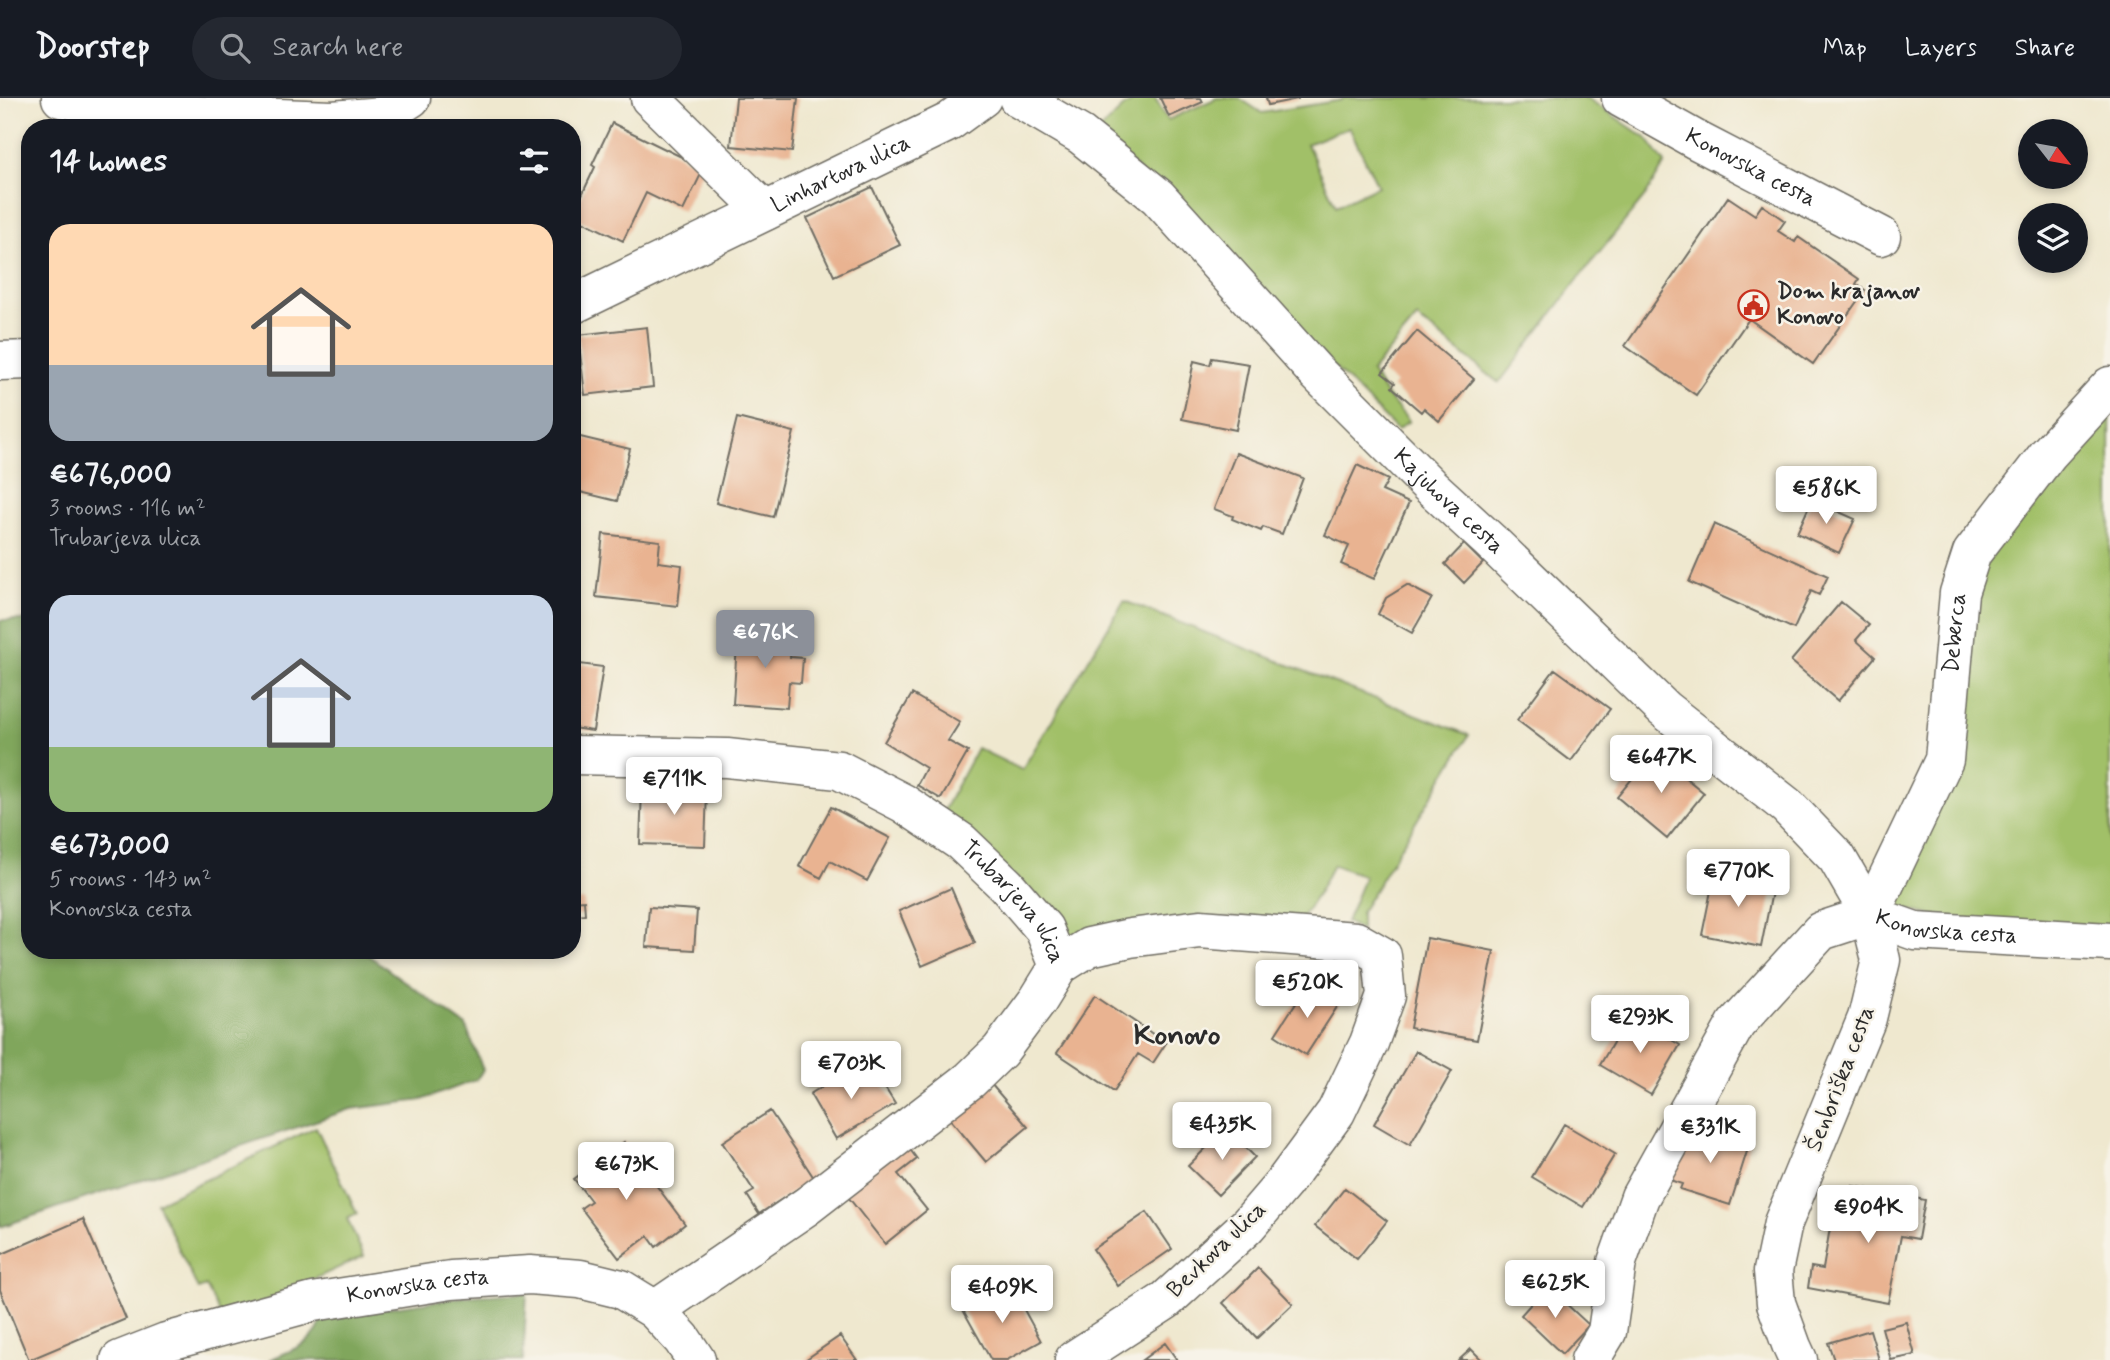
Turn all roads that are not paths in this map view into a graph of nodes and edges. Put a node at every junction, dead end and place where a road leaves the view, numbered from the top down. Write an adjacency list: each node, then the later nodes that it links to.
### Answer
1 (61, 98): 7 (street)
2 (411, 98): 8 (street)
3 (650, 98): 9 (street, Linhartova ulica)
4 (982, 98): 9 (street, Linhartova ulica)
5 (1018, 98): 16 (street, Kajuhova cesta)
6 (1621, 98): 10 (street, Konovska cesta)
7 (305, 119)
8 (345, 119)
9 (765, 211): 11 (street)
10 (1881, 236)
11 (581, 301)
12 (0, 360): 13 (street)
13 (21, 360)
14 (2110, 386): 16 (street, Deberca)
15 (581, 755): 18 (street, Trubarjeva ulica)
16 (1870, 915): 17 (street, Konovska cesta); 23 (street, Konovska cesta); 24 (street, Šenbriška cesta)
17 (2110, 942)
18 (1059, 966): 19 (street, Trubarjeva ulica); 22 (street, Bevkova ulica)
19 (655, 1310): 20 (street, Konovska cesta); 21 (street, Konovska cesta)
20 (120, 1360)
21 (696, 1360)
22 (1074, 1360)
23 (1590, 1360)
24 (1798, 1360)

